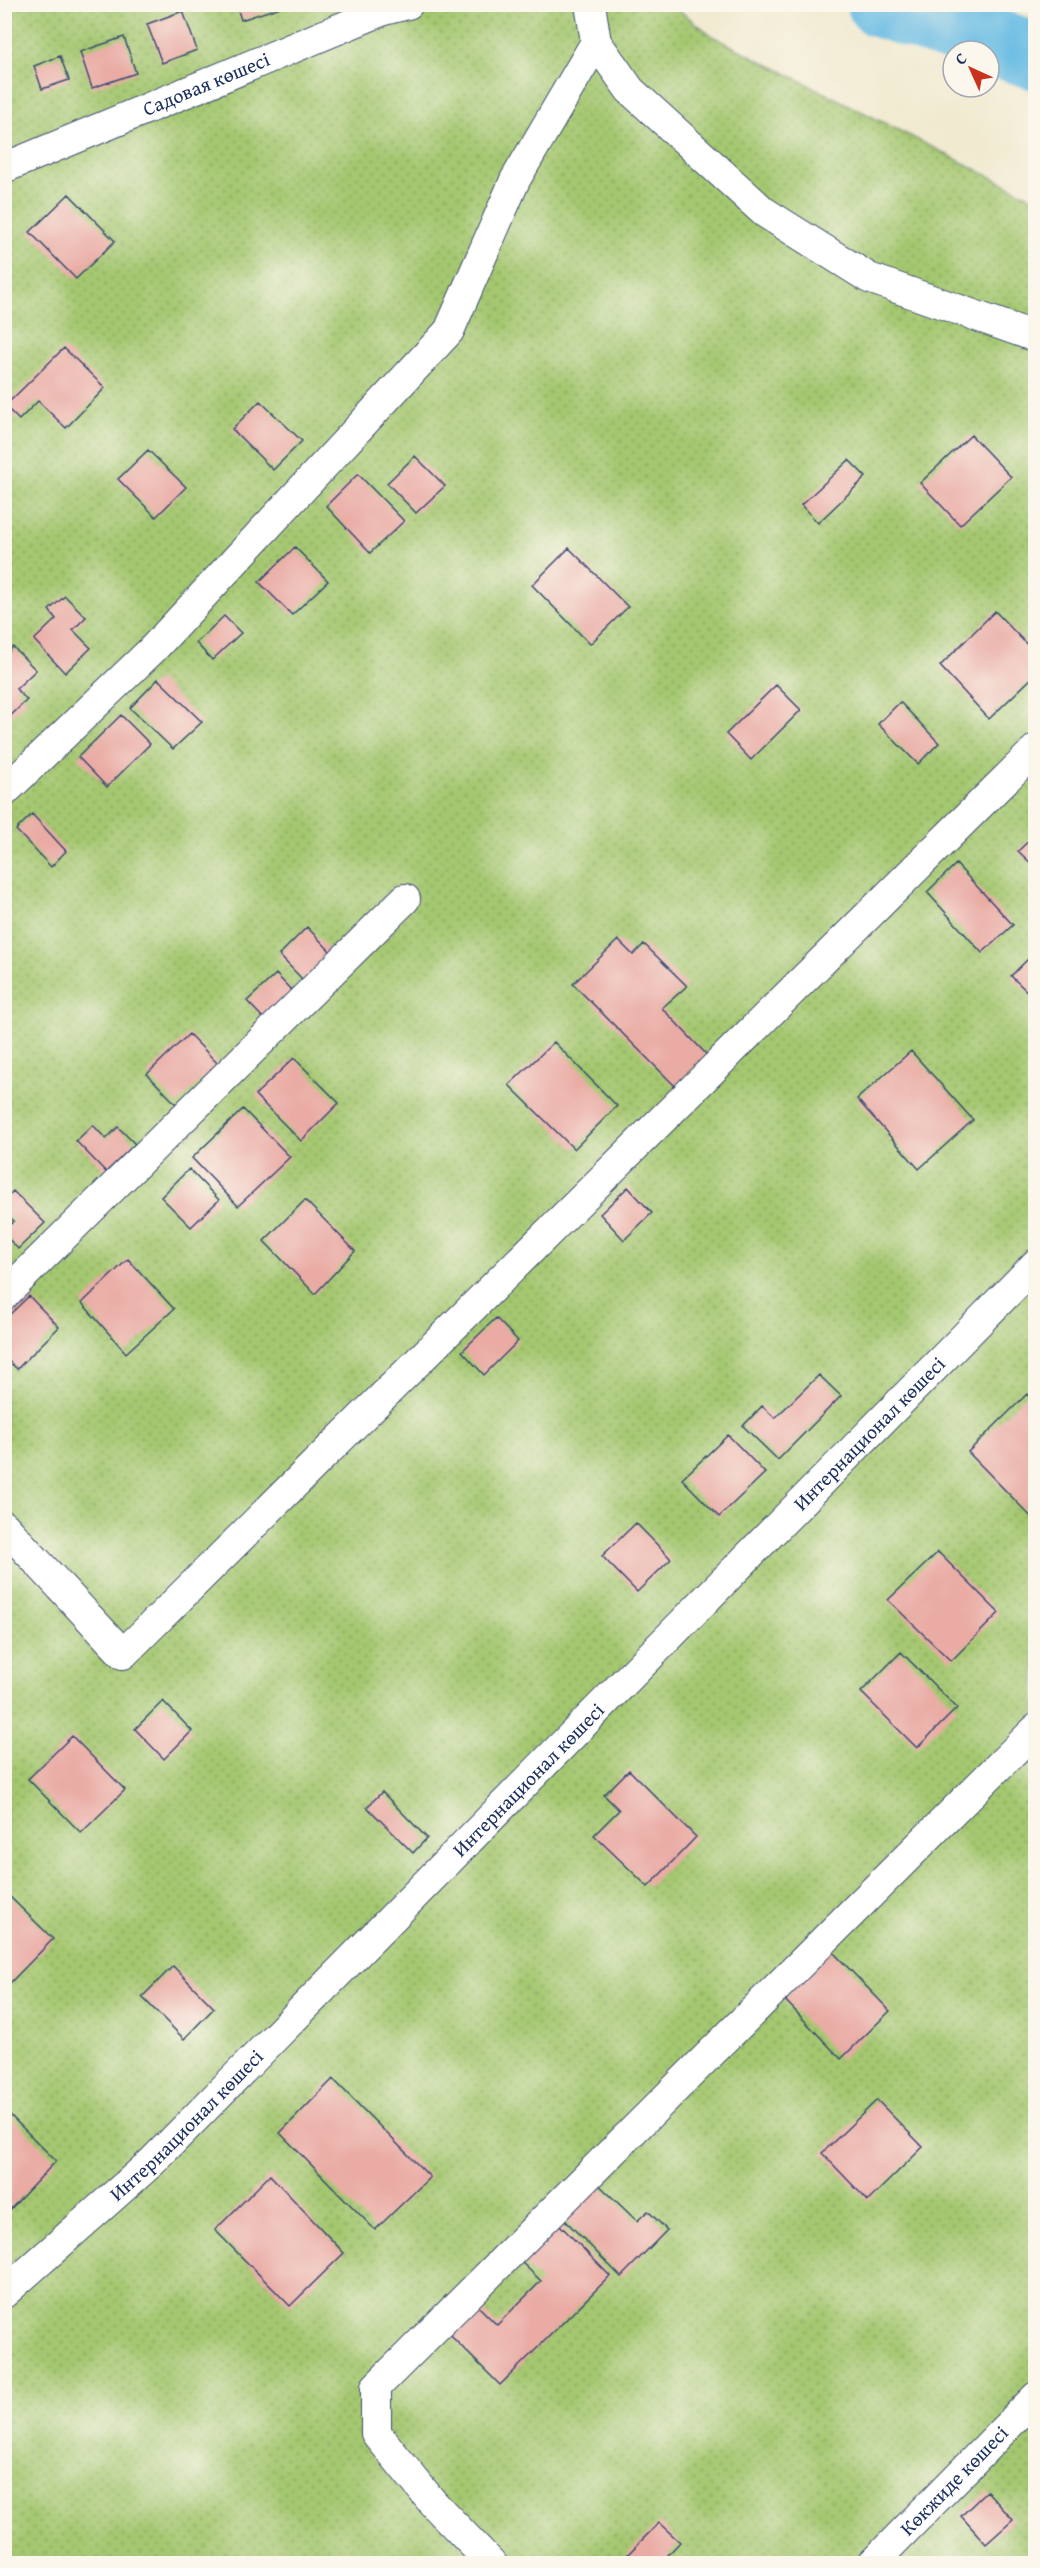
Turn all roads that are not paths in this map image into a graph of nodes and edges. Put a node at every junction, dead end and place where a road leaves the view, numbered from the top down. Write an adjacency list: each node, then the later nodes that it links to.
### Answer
1 (408, 4): 4 (street, Садовая көшесі)
2 (590, 4): 3 (street)
3 (596, 42): 5 (street); 7 (street)
4 (4, 168)
5 (1035, 337)
6 (1035, 748): 11 (street)
7 (4, 792)
8 (405, 899): 10 (street)
9 (1035, 1264): 13 (street, Интернационал көшесі)
10 (4, 1295)
11 (4, 1526)
12 (1035, 1729): 15 (street)
13 (8, 2290)
14 (1035, 2397): 16 (street, Көкжиде көшесі)
15 (492, 2564)
16 (872, 2564)

